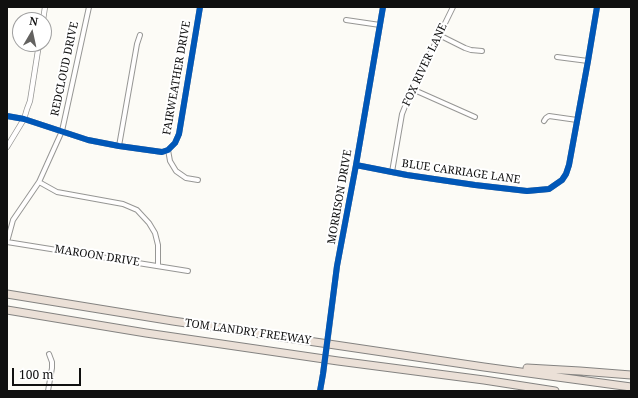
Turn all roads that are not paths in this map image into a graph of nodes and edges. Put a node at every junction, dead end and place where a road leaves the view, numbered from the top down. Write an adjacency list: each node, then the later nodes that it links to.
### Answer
1 (89, 7): 20 (street, REDCLOUD DRIVE)
2 (200, 7): 23 (street, FAIRWEATHER DRIVE)
3 (384, 7): 7 (street, MORRISON DRIVE)
4 (453, 7): 8 (street, FOX RIVER LANE)
5 (597, 7): 13 (street)
6 (346, 20): 7 (street)
7 (380, 25): 24 (street, MORRISON DRIVE)
8 (438, 35): 10 (street); 14 (street, FOX RIVER LANE)
9 (140, 36): 21 (street)
10 (482, 51)
11 (38, 52): 17 (street)
12 (557, 57): 13 (street)
13 (588, 61): 18 (street)
14 (412, 89): 16 (street); 25 (street, FOX RIVER LANE)
15 (7, 116): 17 (street)
16 (475, 118)
17 (24, 119): 20 (street); 22 (street)
18 (577, 120): 19 (street); 25 (street, BLUE CARRIAGE LANE)
19 (544, 121)
20 (62, 131): 21 (street); 27 (street, REDCLOUD DRIVE)
21 (119, 146): 23 (street)
22 (7, 147)
23 (168, 150): 26 (street)
24 (356, 165): 25 (street, BLUE CARRIAGE LANE); 39 (street, MORRISON DRIVE, bridge)
25 (392, 172)
26 (198, 180)
27 (39, 182): 28 (street, REDCLOUD DRIVE); 29 (street)
28 (7, 242): 29 (street, MAROON DRIVE)
29 (158, 266): 30 (street, MAROON DRIVE)
30 (188, 270)
31 (7, 294): 34 (highway, TOM LANDRY FREEWAY)
32 (7, 310): 36 (highway, TOM LANDRY FREEWAY)
33 (49, 354): 38 (street)
34 (484, 366): 35 (highway); 37 (highway, TOM LANDRY FREEWAY)
35 (631, 375)
36 (484, 380): 40 (highway); 41 (highway, TOM LANDRY FREEWAY)
37 (631, 387)
38 (48, 391)
39 (320, 391)
40 (524, 391)
41 (554, 391)

